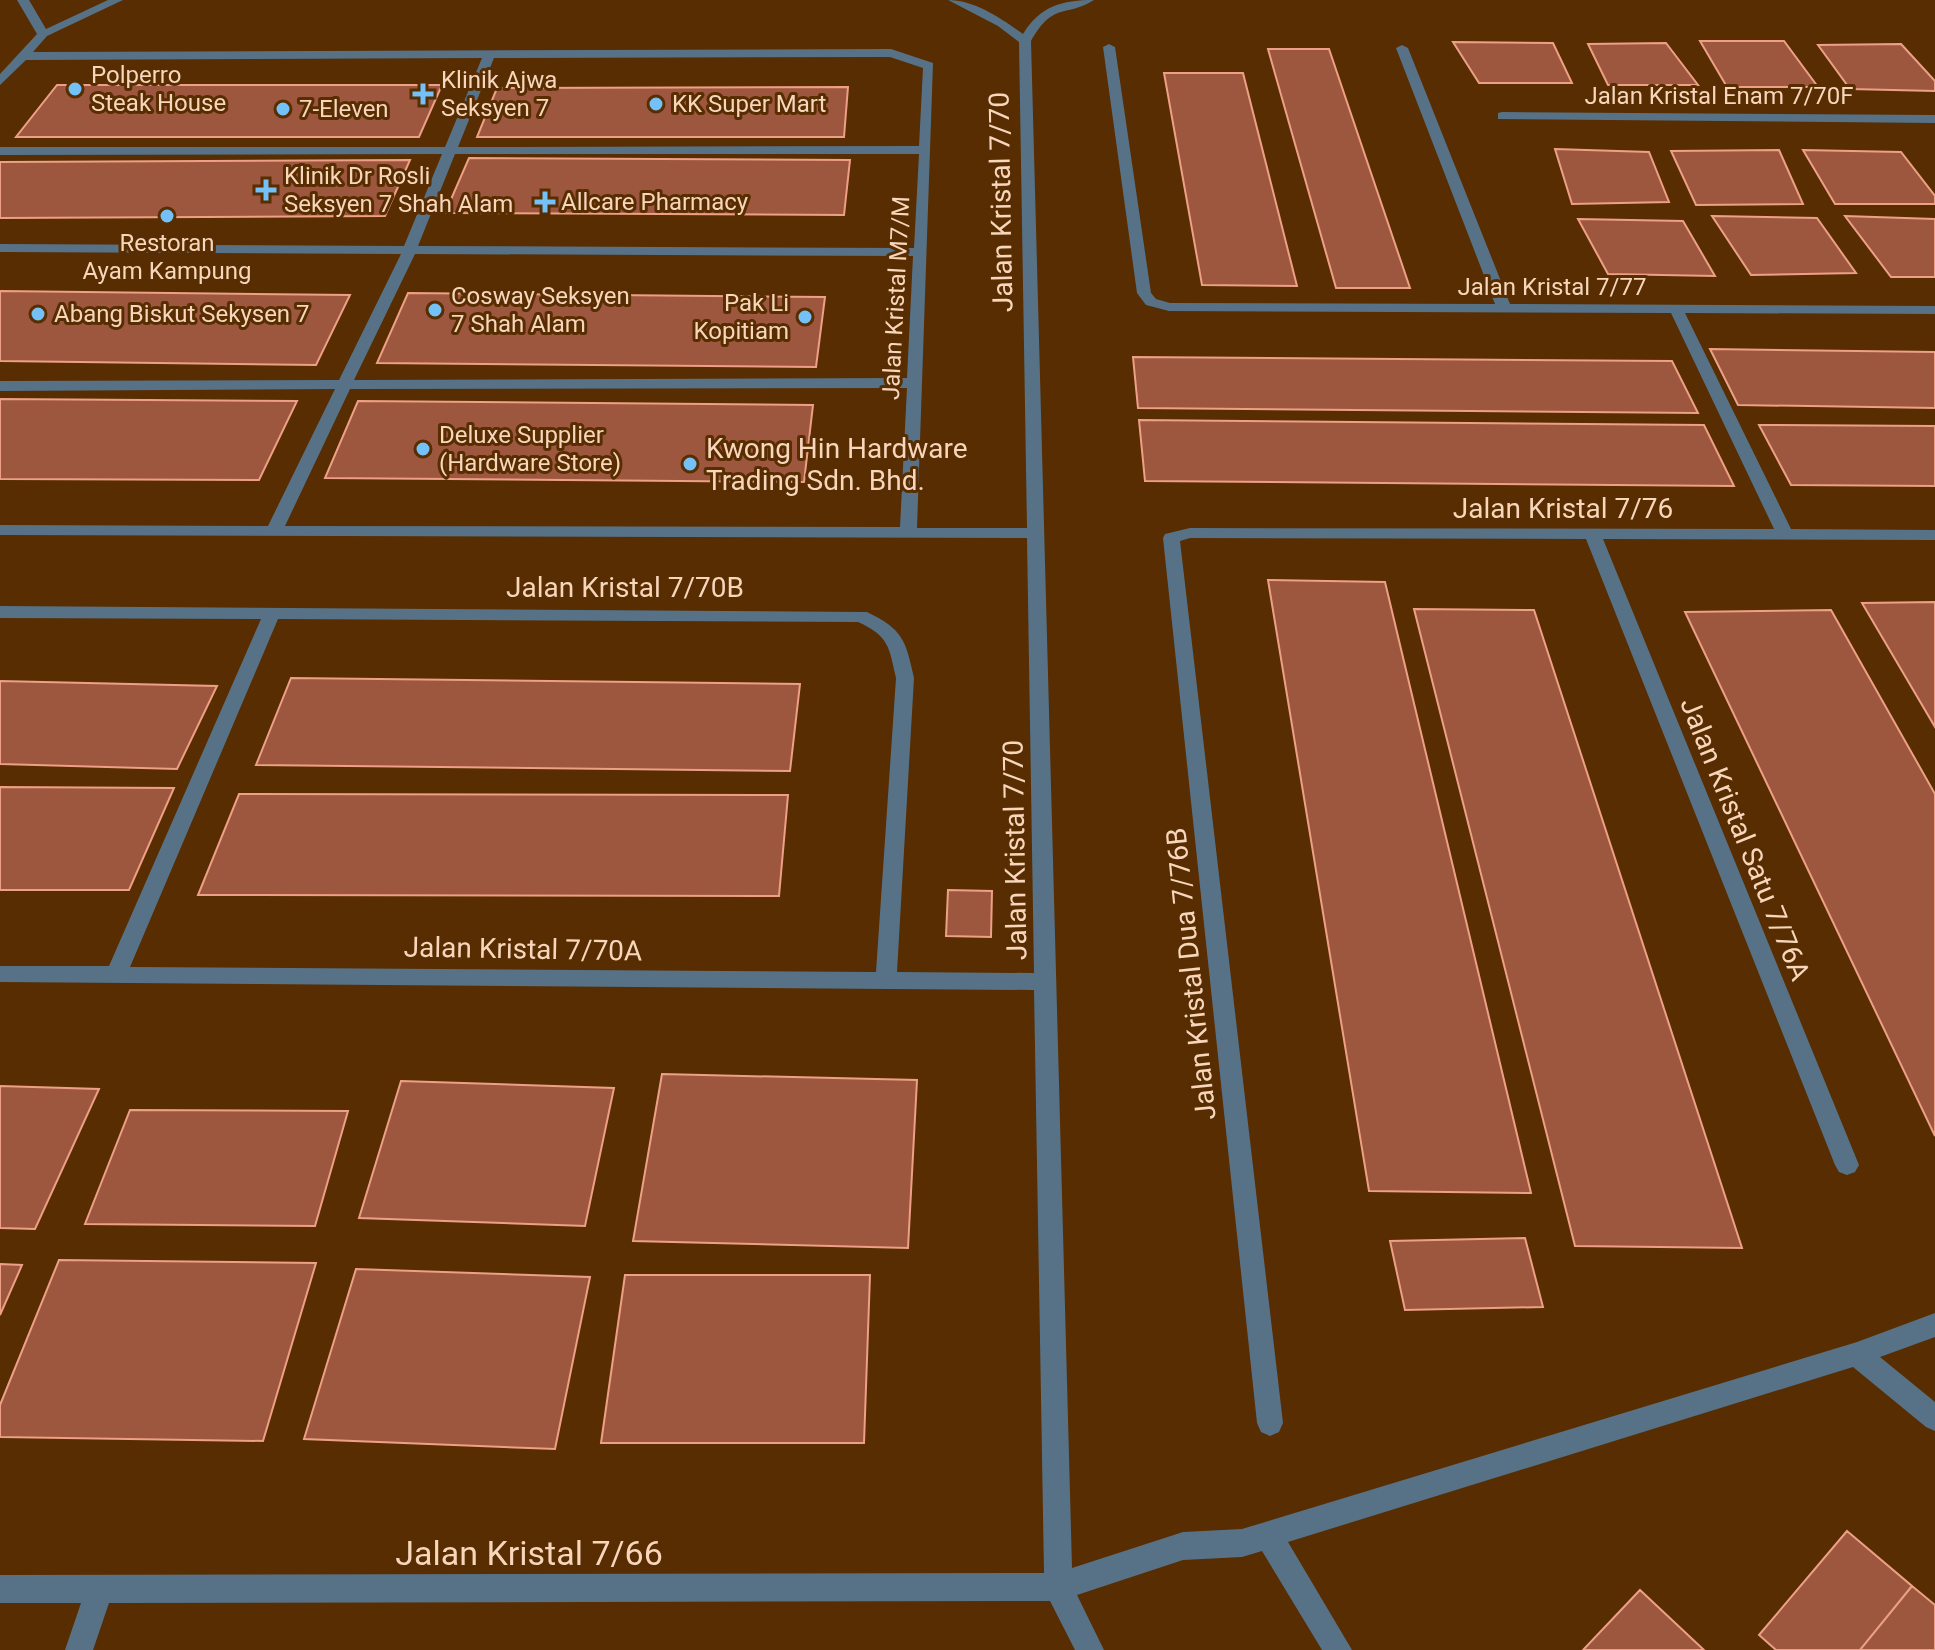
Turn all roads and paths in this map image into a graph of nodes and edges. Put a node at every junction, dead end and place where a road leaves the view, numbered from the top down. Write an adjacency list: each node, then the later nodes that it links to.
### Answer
1 (23, 0): 5 (street)
2 (117, 0): 5 (street)
3 (954, 0): 6 (street)
4 (1088, 0): 6 (street)
5 (43, 34): 10 (street)
6 (1025, 41): 29 (street, Jalan Kristal 7/70)
7 (1109, 47): 20 (street, Jalan Kristal 7/77)
8 (1402, 48): 20 (street)
9 (490, 53): 10 (street); 14 (street); 15 (street, Jalan Kristal M7/M)
10 (22, 56): 11 (street)
11 (0, 81)
12 (1502, 116): 13 (street, Jalan Kristal Enam 7/70F)
13 (1935, 119)
14 (450, 150): 15 (street); 16 (street); 18 (street)
15 (925, 150): 19 (street, Jalan Kristal M7/M)
16 (0, 151)
17 (0, 248): 18 (street)
18 (409, 251): 19 (street); 25 (street)
19 (921, 252): 23 (street, Jalan Kristal M7/M)
20 (1504, 308): 21 (street, Jalan Kristal 7/77)
21 (1676, 309): 22 (street, Jalan Kristal 7/77); 32 (street)
22 (1935, 310)
23 (914, 383): 25 (street); 28 (street, Jalan Kristal M7/M)
24 (0, 386): 25 (street)
25 (345, 386): 27 (street)
26 (0, 530): 27 (street)
27 (274, 531): 28 (street)
28 (908, 532): 29 (street)
29 (1037, 533): 39 (street, Jalan Kristal 7/70)
30 (1190, 533): 31 (street, Jalan Kristal 7/76); 44 (street, Jalan Kristal Dua 7/76B)
31 (1592, 534): 32 (street, Jalan Kristal 7/76); 40 (street, Jalan Kristal Satu 7/76A)
32 (1785, 534): 33 (street, Jalan Kristal 7/76)
33 (1935, 535)
34 (0, 612): 35 (street, Jalan Kristal 7/70B)
35 (272, 613): 37 (street); 38 (street, Jalan Kristal 7/70B)
36 (0, 974): 37 (street, Jalan Kristal 7/70A)
37 (116, 975): 38 (street, Jalan Kristal 7/70A)
38 (886, 982): 39 (street, Jalan Kristal 7/70A)
39 (1046, 982): 46 (street, Jalan Kristal 7/70)
40 (1847, 1165)
41 (1935, 1325): 42 (street, Jalan Kristal 7/66)
42 (1857, 1354): 43 (street); 45 (street, Jalan Kristal 7/66)
43 (1935, 1418)
44 (1270, 1423)
45 (1268, 1535): 46 (street, Jalan Kristal 7/66); 51 (street)
46 (1058, 1587): 48 (street, Jalan Kristal 7/66); 50 (street, Jalan Kristal 7/70)
47 (0, 1589): 48 (street, Jalan Kristal 7/66)
48 (99, 1590): 49 (street)
49 (79, 1650)
50 (1090, 1650)
51 (1338, 1650)

